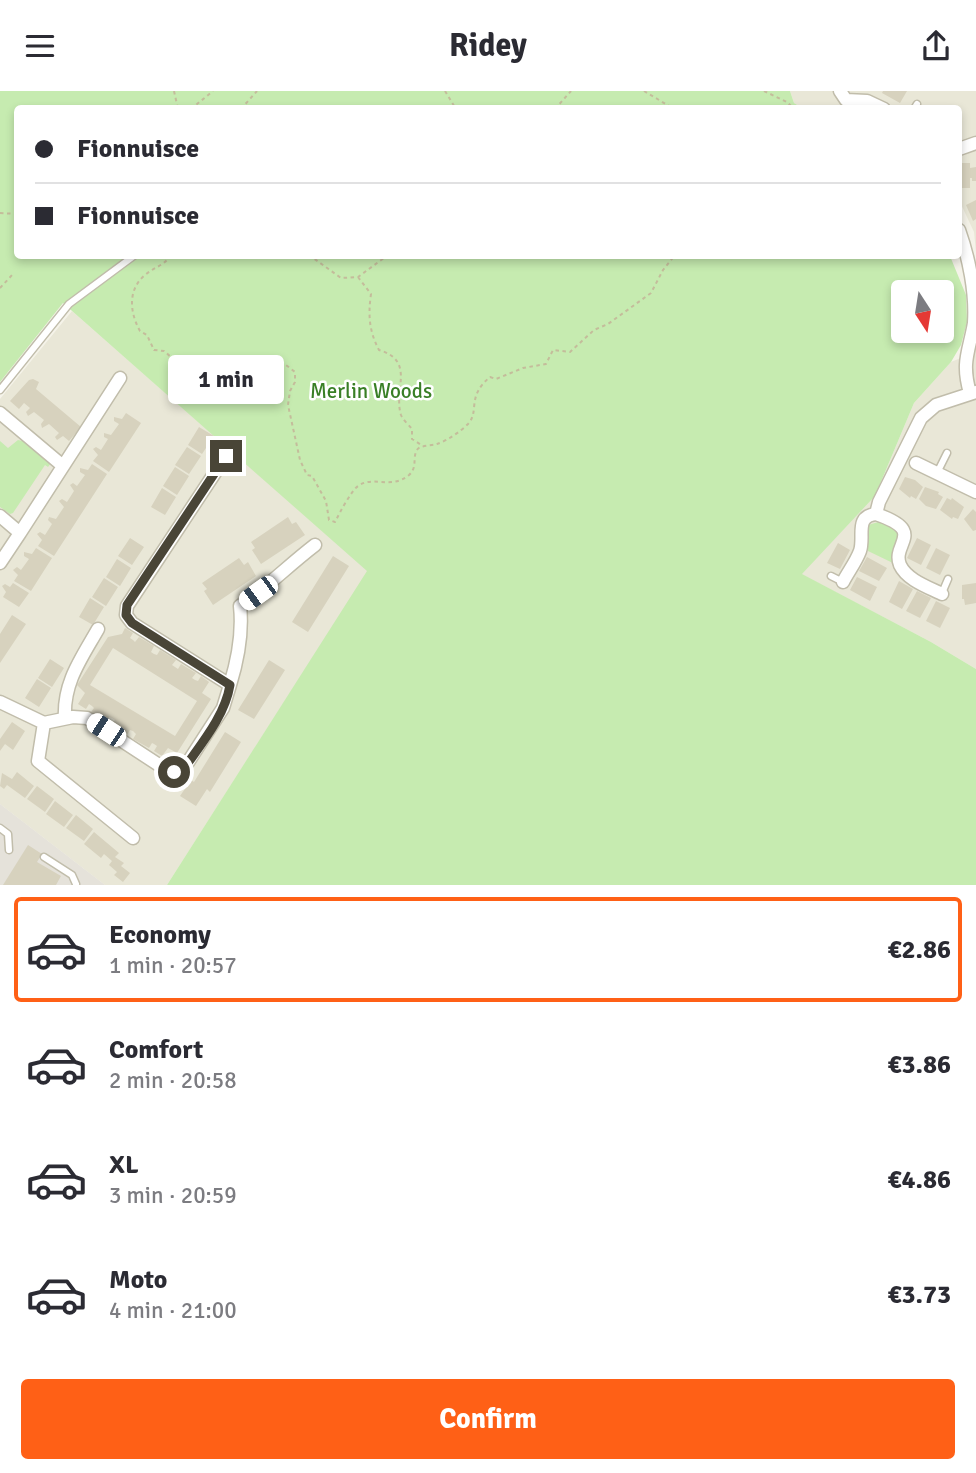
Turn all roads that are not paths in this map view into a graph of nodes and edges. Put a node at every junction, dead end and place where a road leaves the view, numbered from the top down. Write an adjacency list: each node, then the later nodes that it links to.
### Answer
1 (840, 91): 2 (street)
2 (876, 105)
3 (976, 134): 4 (lane)
4 (976, 143)
5 (962, 240): 9 (street)
6 (130, 259): 8 (lane)
7 (120, 378): 14 (street)
8 (0, 390)
9 (973, 393): 17 (street)
10 (0, 413): 14 (street)
11 (947, 453): 15 (lane)
12 (226, 456): 26 (street)
13 (916, 463): 15 (street)
14 (63, 466): 19 (street)
15 (937, 473): 16 (street)
16 (976, 492)
17 (876, 514): 22 (street); 24 (street)
18 (0, 516): 19 (street)
19 (20, 533): 21 (street)
20 (315, 545): 26 (street)
21 (0, 563)
22 (837, 579)
23 (948, 579): 24 (lane)
24 (942, 594)
25 (99, 629): 28 (street)
26 (230, 685): 28 (street)
27 (0, 702): 29 (street)
28 (65, 718): 29 (street)
29 (44, 723): 31 (street)
30 (0, 828): 32 (lane)
31 (134, 838)
32 (9, 850)
33 (44, 857): 34 (lane)
34 (76, 884)

